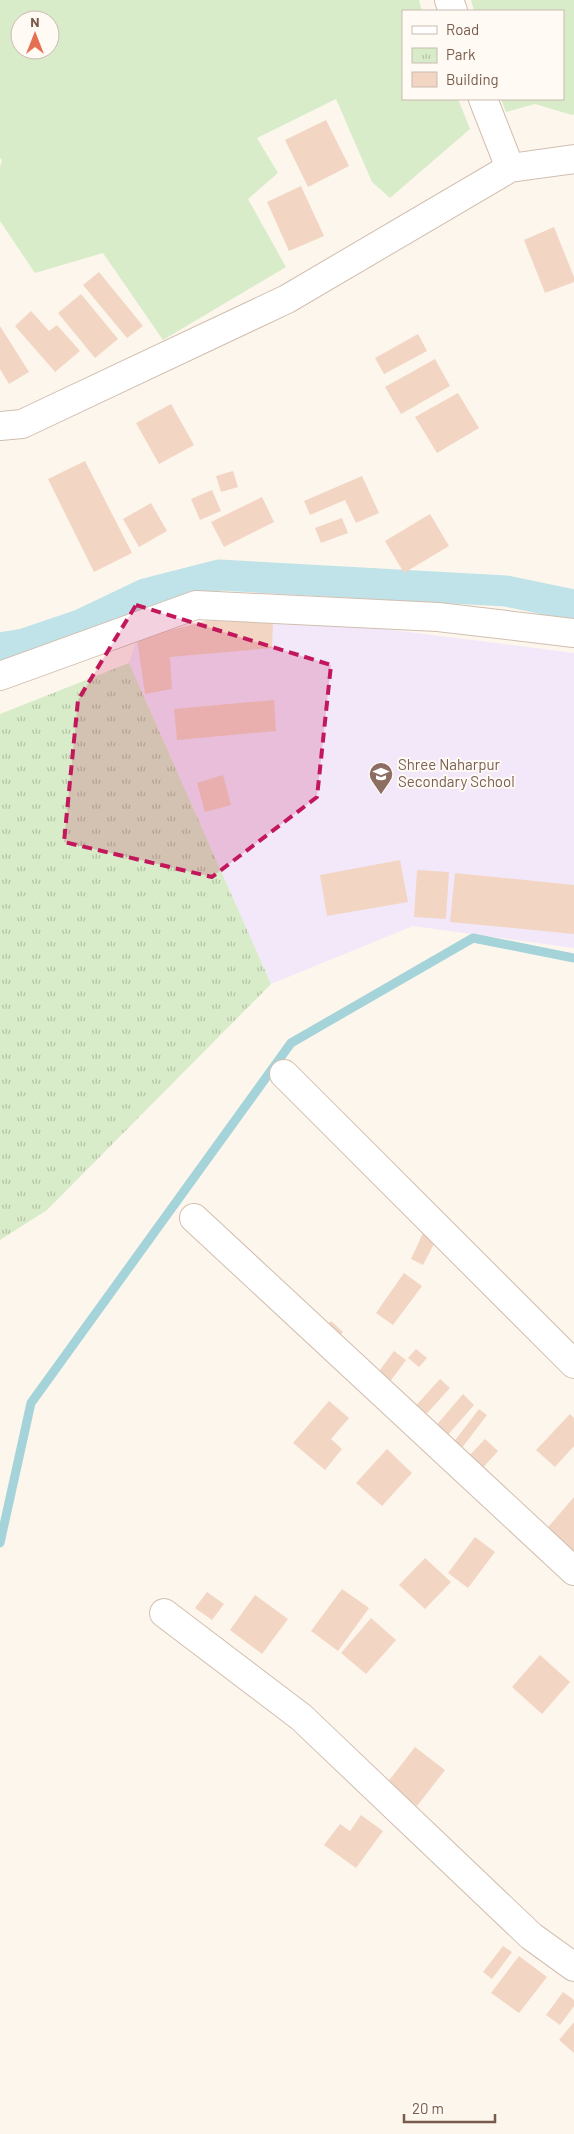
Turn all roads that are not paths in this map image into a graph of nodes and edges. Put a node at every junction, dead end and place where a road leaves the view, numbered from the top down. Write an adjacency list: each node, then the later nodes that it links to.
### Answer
1 (484, 103): 3 (street)
2 (574, 159): 3 (street)
3 (510, 168): 4 (street)
4 (0, 426)
5 (574, 633): 6 (street)
6 (0, 676)
7 (284, 1074): 9 (street)
8 (194, 1218): 10 (street)
9 (574, 1364)
10 (574, 1571)
11 (164, 1613): 12 (street)
12 (574, 1968)

